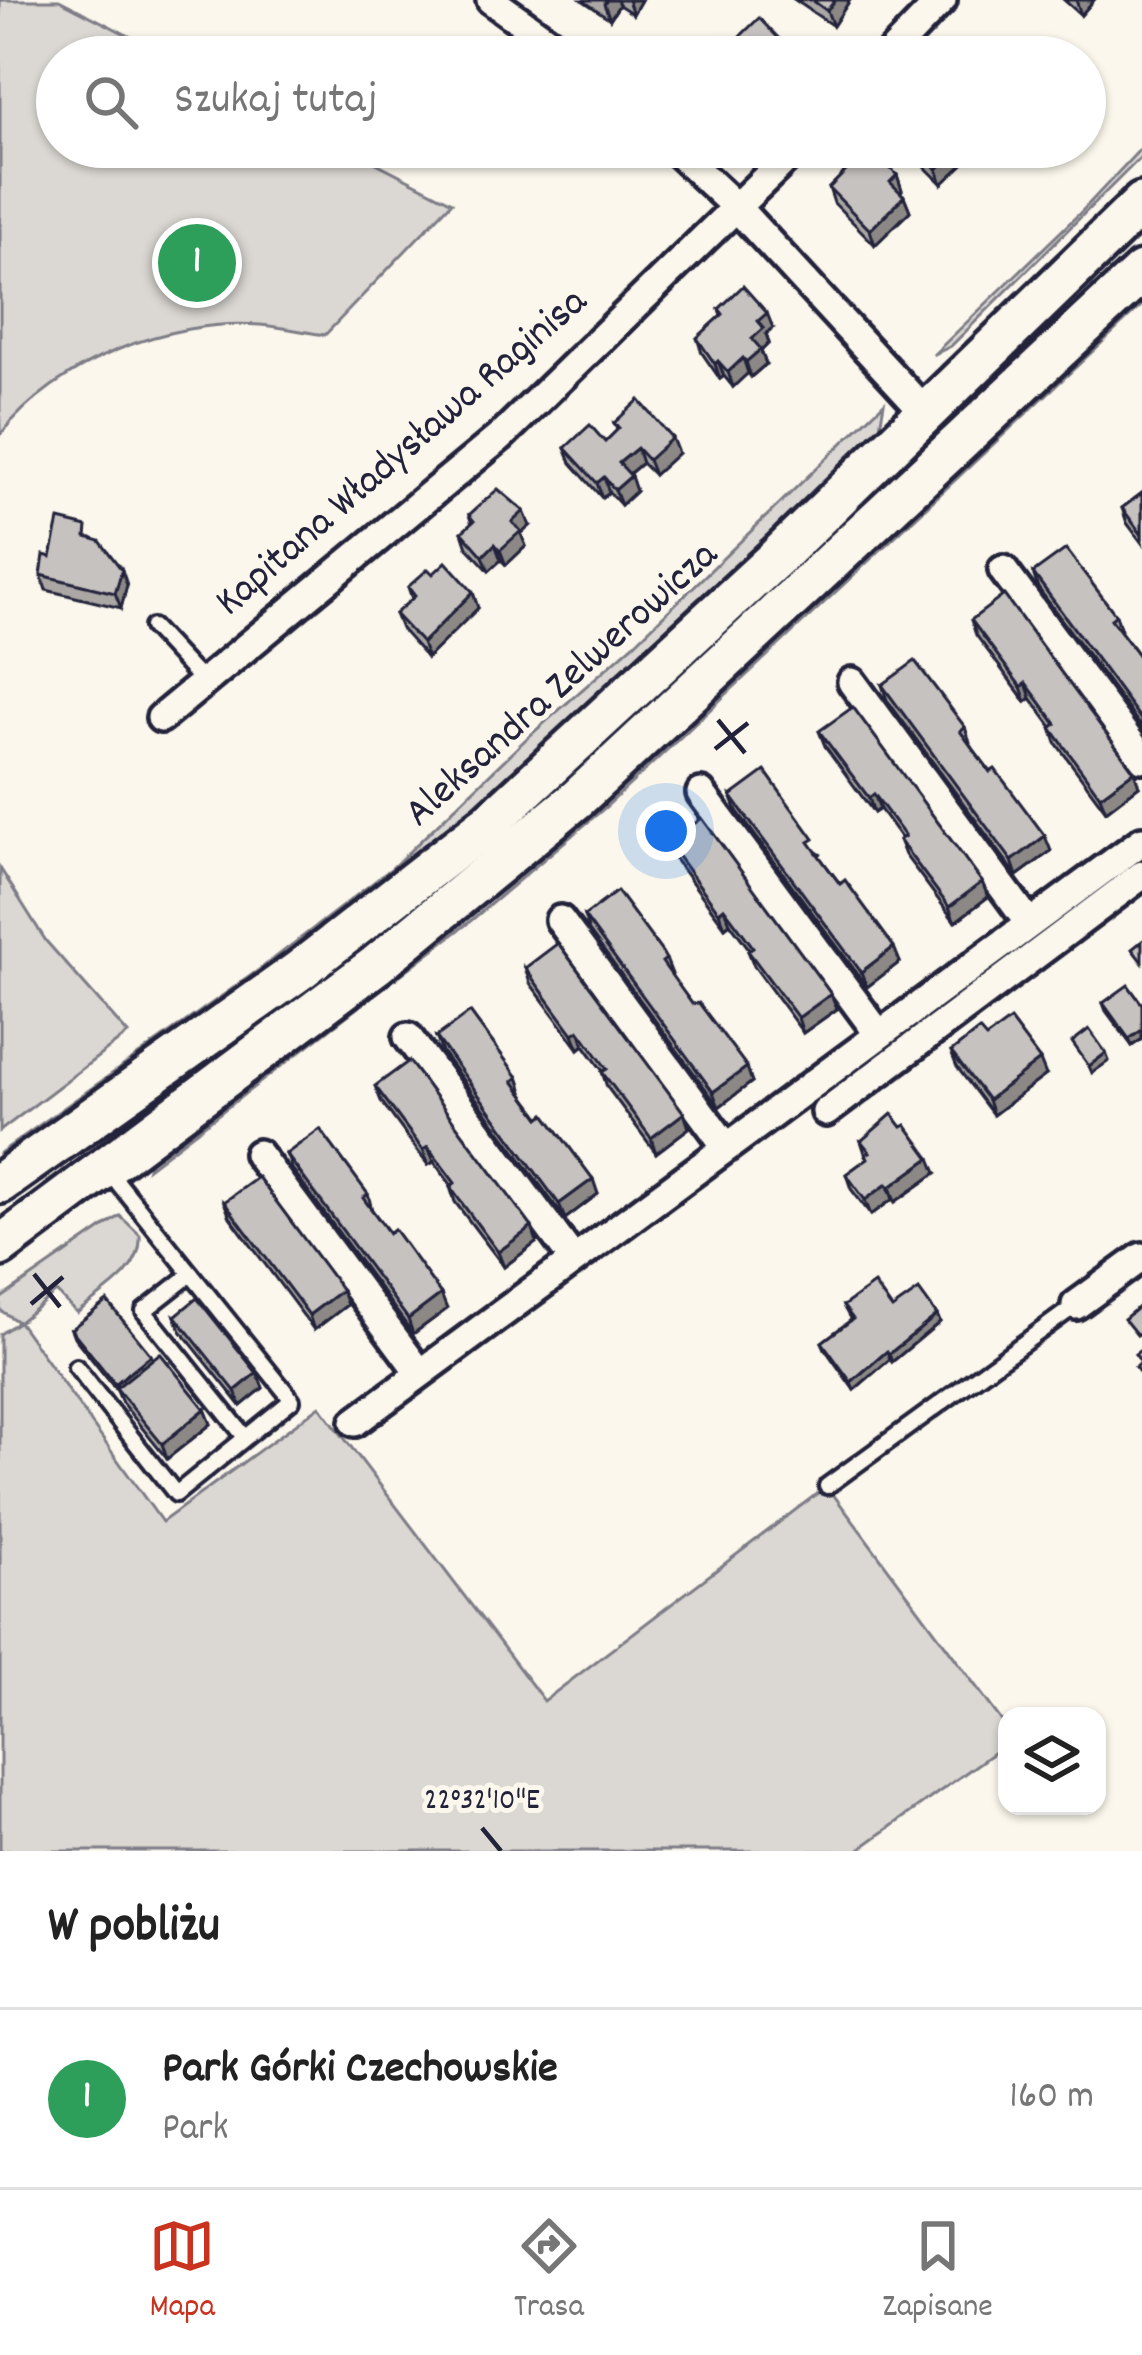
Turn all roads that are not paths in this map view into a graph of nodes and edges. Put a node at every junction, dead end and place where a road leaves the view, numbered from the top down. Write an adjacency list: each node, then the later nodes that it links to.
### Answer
1 (490, 0): 3 (street)
2 (943, 0): 4 (street)
3 (541, 36)
4 (907, 36)
5 (695, 168): 8 (street)
6 (778, 168): 8 (street, Kapitana Władysława Raginisa)
7 (1142, 203): 10 (street, Aleksandra Zelwerowicza)
8 (738, 208): 10 (street); 13 (street, Kapitana Władysława Raginisa)
9 (1142, 272): 27 (street)
10 (927, 414): 28 (street, Aleksandra Zelwerowicza)
11 (1003, 570): 16 (street)
12 (152, 627): 13 (lane)
13 (203, 682): 15 (street, Kapitana Władysława Raginisa)
14 (852, 682): 21 (street)
15 (161, 718)
16 (1142, 758)
17 (701, 794): 22 (street)
18 (1142, 841): 21 (street)
19 (1142, 875): 24 (street)
20 (560, 920): 25 (street)
21 (1029, 923): 22 (street)
22 (878, 1033): 25 (street)
23 (408, 1037): 31 (street)
24 (826, 1112)
25 (725, 1145): 31 (street)
26 (258, 1154): 35 (street)
27 (107, 1169): 29 (street); 32 (lane)
28 (0, 1183)
29 (0, 1246)
30 (1142, 1257): 33 (street)
31 (573, 1259): 35 (street)
32 (191, 1274): 37 (lane); 37 (lane)
33 (1076, 1305): 38 (lane)
34 (76, 1367): 37 (lane)
35 (420, 1373): 36 (street)
36 (356, 1422)
37 (245, 1438)
38 (827, 1486)

